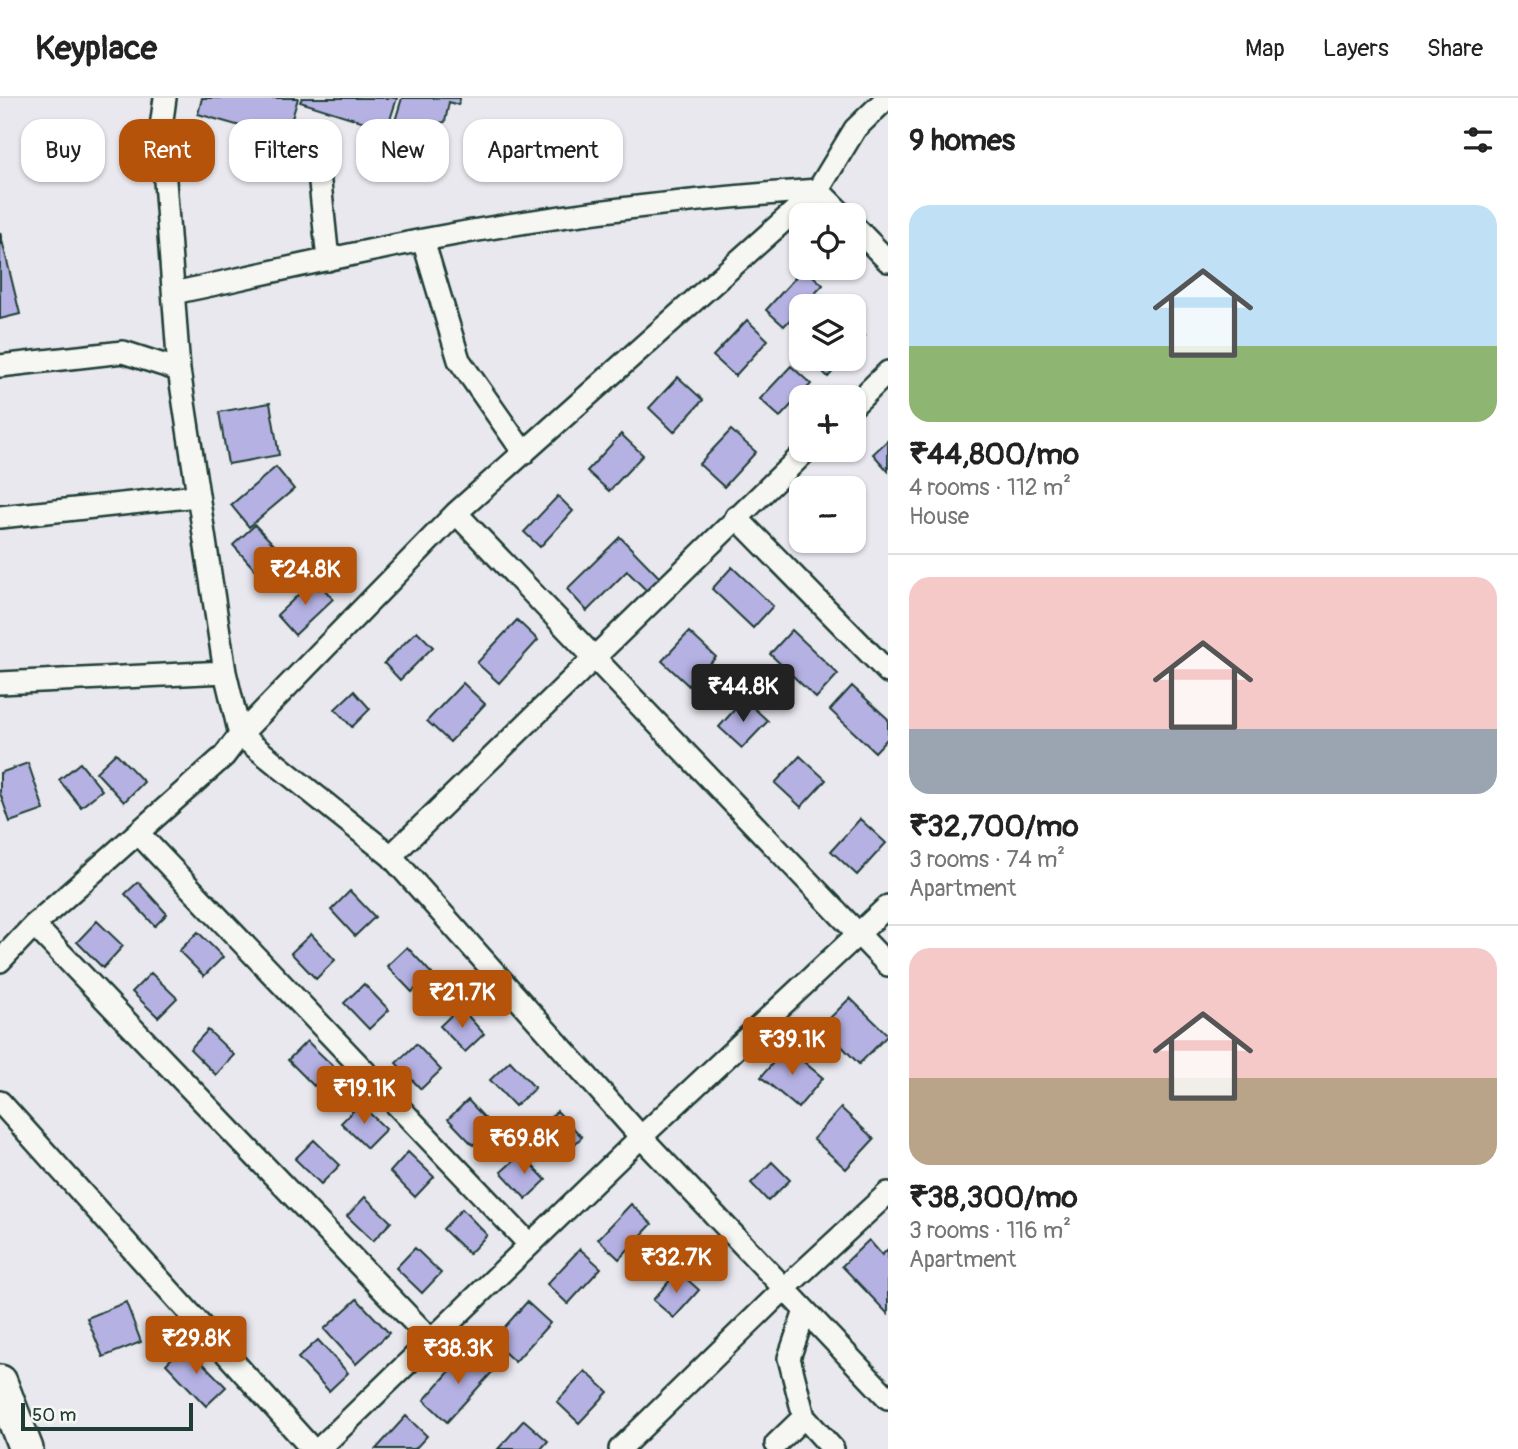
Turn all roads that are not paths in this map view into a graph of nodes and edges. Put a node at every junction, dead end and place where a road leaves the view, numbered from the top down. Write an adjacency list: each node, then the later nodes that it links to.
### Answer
1 (165, 98): 10 (street)
2 (887, 98): 4 (street)
3 (320, 182): 8 (street)
4 (818, 190): 5 (street); 7 (street); 15 (street)
5 (831, 203)
6 (866, 238): 9 (street)
7 (423, 240): 8 (street); 15 (street)
8 (328, 260): 10 (street)
9 (888, 261)
10 (174, 293): 12 (street)
11 (0, 366): 12 (street)
12 (179, 369): 17 (street)
13 (888, 372): 14 (street)
14 (866, 393)
15 (524, 453): 18 (street)
16 (794, 462): 20 (street)
17 (197, 496): 19 (street); 22 (street)
18 (456, 513): 21 (street); 25 (street)
19 (0, 517)
20 (736, 517): 21 (street); 23 (street)
21 (594, 657): 27 (street); 30 (street)
22 (225, 672): 24 (street); 25 (street)
23 (888, 672)
24 (0, 683)
25 (240, 735): 26 (street); 27 (street)
26 (138, 833): 29 (street); 36 (street)
27 (391, 856): 34 (street)
28 (888, 906): 30 (street)
29 (34, 925): 31 (street); 39 (street)
30 (858, 934): 32 (street); 34 (street)
31 (0, 961)
32 (888, 965)
33 (0, 1102): 45 (street)
34 (641, 1138): 36 (street); 37 (street)
35 (888, 1193): 37 (street)
36 (529, 1244): 39 (street)
37 (784, 1289): 38 (street); 47 (street)
38 (805, 1311): 41 (street); 42 (street)
39 (431, 1340): 46 (street)
40 (0, 1382): 44 (highway)
41 (888, 1398)
42 (804, 1417): 43 (street); 48 (street)
43 (776, 1444)
44 (26, 1449)
45 (312, 1449)
46 (319, 1449)
47 (620, 1449)
48 (833, 1449)

